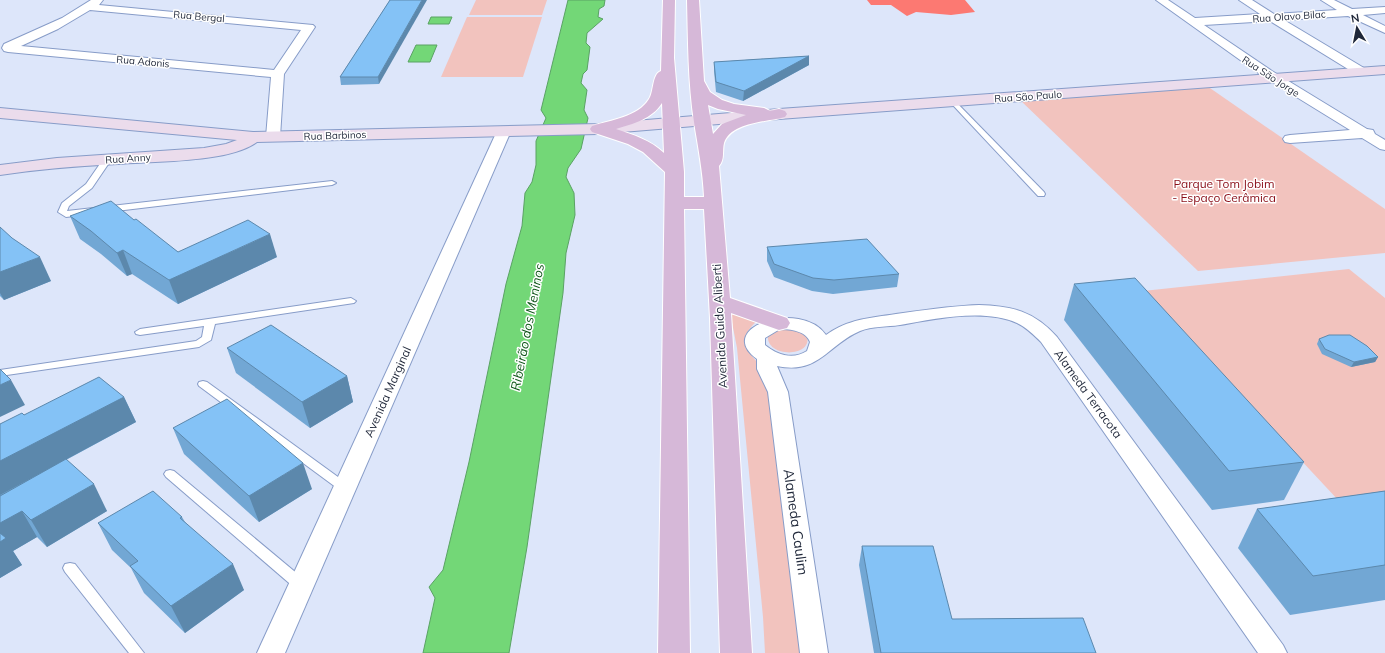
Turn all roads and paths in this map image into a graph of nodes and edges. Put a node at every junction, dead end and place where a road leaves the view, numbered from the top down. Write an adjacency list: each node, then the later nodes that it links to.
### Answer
1 (98, 0): 7 (street)
2 (669, 0): 10 (main road)
3 (693, 0): 12 (main road, Avenida Guido Aliberti)
4 (1161, 0): 13 (street, Rua São Jorge)
5 (1244, 0): 11 (street)
6 (1326, 0): 9 (street)
7 (88, 7): 15 (street); 19 (street, Rua Bergal)
8 (1385, 10): 9 (street, Rua Olavo Bilac)
9 (1350, 13): 11 (street, Rua Olavo Bilac); 14 (street)
10 (668, 16): 12 (main road); 16 (main road)
11 (1272, 18): 13 (street, Rua Olavo Bilac); 18 (street)
12 (694, 19): 21 (main road, Avenida Guido Aliberti)
13 (1193, 22): 20 (street, Rua São Jorge)
14 (1385, 30)
15 (4, 50): 19 (street, Rua Adonis)
16 (667, 58): 26 (main road); 27 (main road)
17 (1385, 70): 18 (street, Rua São Paulo)
18 (1360, 71): 20 (street, Rua São Paulo)
19 (278, 74): 32 (street)
20 (1272, 77): 22 (street, Rua São Paulo); 30 (street, Rua São Jorge)
21 (697, 81): 24 (main road); 25 (main road, Avenida Guido Aliberti)
22 (952, 101): 24 (street, Rua São Paulo); 40 (lane)
23 (0, 113): 31 (street, Rua Barbinos)
24 (779, 114): 25 (street, Rua São Paulo); 38 (main road)
25 (702, 122): 26 (street, Rua São Paulo); 38 (main road, Avenida Guido Aliberti)
26 (671, 125): 27 (street, Rua Barbinos); 37 (main road)
27 (594, 130): 28 (street, Rua Barbinos); 37 (main road)
28 (504, 131): 32 (street, Rua Barbinos); 54 (street, Avenida Marginal)
29 (1385, 132): 30 (street)
30 (1364, 133): 33 (street); 34 (street, Rua São Jorge)
31 (253, 137): 32 (street, Rua Barbinos); 35 (street, Rua Anny)
32 (273, 137)
33 (1290, 139)
34 (1385, 146)
35 (107, 160): 36 (street, Rua Anny); 39 (lane)
36 (0, 170)
37 (674, 172): 41 (main road)
38 (712, 174): 42 (main road, Avenida Guido Aliberti)
39 (332, 184)
40 (1041, 194)
41 (675, 203): 42 (main road); 59 (main road)
42 (713, 203): 44 (main road, Avenida Guido Aliberti)
43 (351, 301): 45 (lane)
44 (720, 302): 46 (main road); 60 (main road, Avenida Guido Aliberti)
45 (210, 322): 47 (lane); 50 (lane)
46 (779, 323): 48 (street); 49 (street)
47 (140, 332)
48 (768, 357): 49 (street); 52 (street, Alameda Caulim)
49 (807, 357): 52 (street); 62 (street, Alameda Terracota)
50 (0, 373)
51 (203, 384): 54 (lane)
52 (778, 392): 61 (street, Alameda Caulim)
53 (170, 474): 56 (lane)
54 (345, 488): 56 (street, Avenida Marginal)
55 (70, 568): 57 (lane)
56 (302, 585): 58 (street, Avenida Marginal)
57 (137, 653)
58 (272, 653)
59 (674, 653)
60 (736, 653)
61 (814, 653)
62 (1273, 653)

